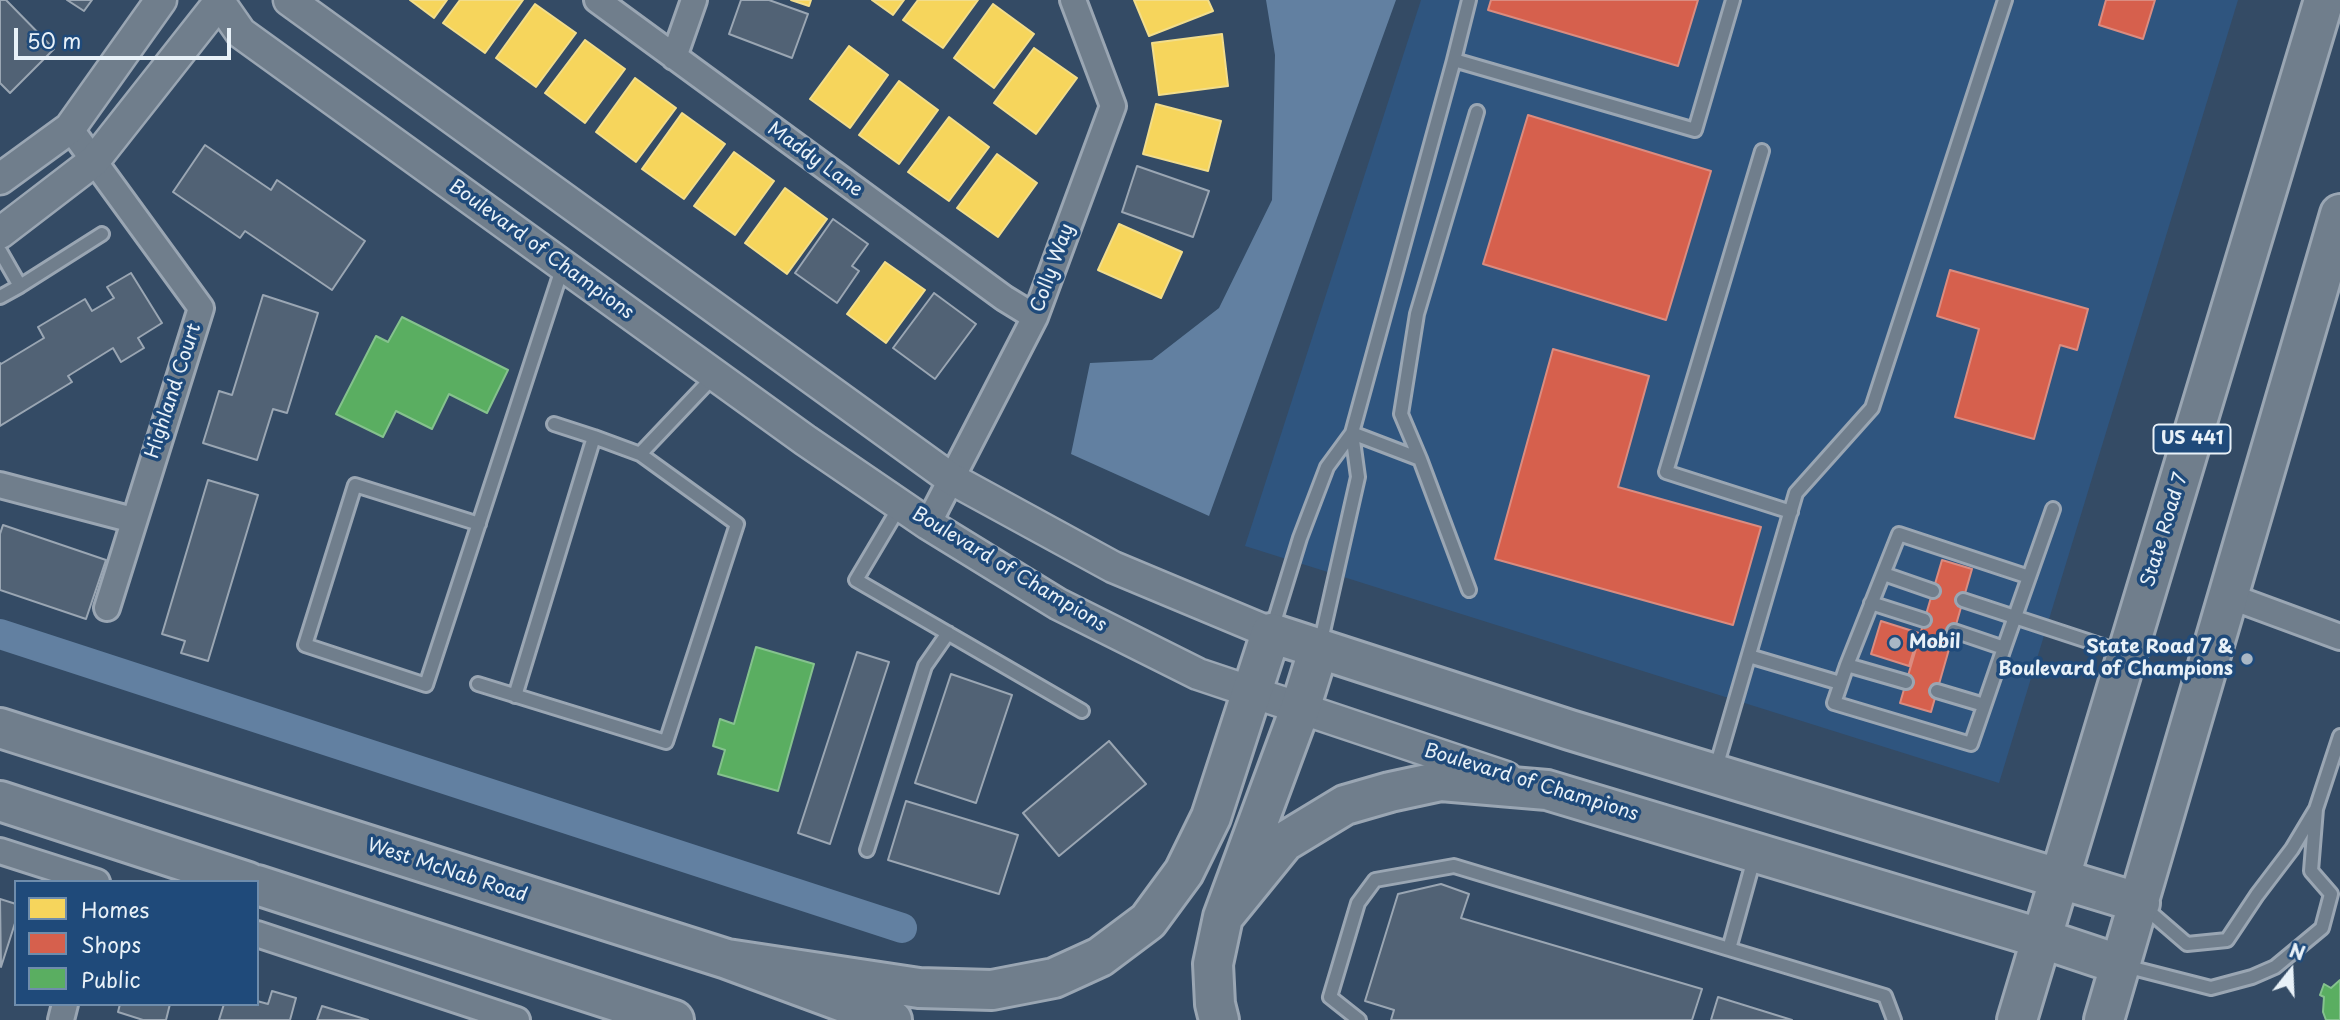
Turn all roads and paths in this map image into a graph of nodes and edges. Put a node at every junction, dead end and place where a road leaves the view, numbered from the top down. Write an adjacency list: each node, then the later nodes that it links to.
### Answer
1 (161, 0): 14 (street)
2 (289, 0): 33 (street)
3 (597, 0): 11 (street, Maddy Lane)
4 (694, 0): 11 (street)
5 (1469, 0): 12 (lane)
6 (1733, 0): 12 (lane)
7 (2005, 0): 37 (lane)
8 (2324, 0): 57 (main road, State Road 7 / US 441)
9 (219, 1): 16 (street, Boulevard of Champions); 22 (street, Boulevard of Champions)
10 (1072, 1): 26 (street, Colly Way)
11 (674, 57): 26 (street, Maddy Lane)
12 (1454, 60): 29 (lane)
13 (1477, 112): 32 (lane)
14 (70, 128): 16 (street, Highland Court); 17 (street)
15 (1762, 151): 37 (lane)
16 (94, 161): 19 (street, Boulevard of Champions); 38 (street, Highland Court)
17 (0, 179)
18 (2340, 214): 23 (main road)
19 (0, 233)
20 (102, 234): 24 (lane)
21 (0, 251): 24 (lane)
22 (563, 266): 27 (street, Boulevard of Champions); 39 (lane)
23 (2332, 269): 45 (main road)
24 (20, 286): 25 (lane)
25 (0, 297)
26 (1035, 317): 33 (street, Colly Way)
27 (715, 375): 31 (lane); 35 (street, Boulevard of Champions)
28 (554, 424): 30 (lane)
29 (1352, 433): 32 (lane); 53 (lane); 55 (lane)
30 (594, 437): 31 (lane); 65 (lane)
31 (640, 454): 65 (lane)
32 (1420, 459): 43 (lane)
33 (950, 478): 40 (street, Colly Way); 53 (street)
34 (0, 485): 38 (street)
35 (900, 505): 40 (street, Boulevard of Champions); 52 (lane)
36 (2053, 509): 42 (lane)
37 (1791, 512): 58 (lane)
38 (133, 520): 48 (street, Highland Court)
39 (479, 524): 39 (lane)
40 (928, 524): 64 (street, Boulevard of Champions)
41 (1884, 574): 42 (lane); 44 (lane); 47 (lane)
42 (2029, 577): 49 (lane)
43 (1469, 590)
44 (1933, 591)
45 (2229, 596): 54 (street); 82 (main road)
46 (1963, 600): 49 (lane)
47 (1871, 603): 50 (lane); 59 (lane)
48 (107, 608)
49 (2015, 618): 56 (lane); 57 (lane)
50 (1924, 620)
51 (1954, 631): 56 (lane)
52 (948, 633): 68 (lane); 75 (lane)
53 (1271, 633): 55 (main road); 64 (main road)
54 (2340, 637)
55 (1319, 648): 67 (main road); 71 (main road)
56 (2004, 648): 66 (lane)
57 (2128, 654): 78 (main road, State Road 7 / US 441)
58 (1749, 656): 61 (lane); 71 (lane)
59 (1847, 665): 60 (lane); 61 (lane)
60 (1906, 682)
61 (1840, 683): 66 (lane)
62 (478, 684): 65 (lane)
63 (1937, 691): 66 (lane)
64 (1251, 692): 67 (street, Boulevard of Champions); 87 (main road)
65 (515, 696)
66 (1984, 705)
67 (1300, 709): 72 (street, Boulevard of Champions); 83 (main road)
68 (1082, 711)
69 (0, 728): 87 (main road, West McNab Road)
70 (2340, 736): 74 (lane)
71 (1714, 774): 78 (main road)
72 (1547, 790): 77 (main road, Boulevard of Champions); 83 (main road)
73 (0, 801): 80 (main road)
74 (2316, 809): 82 (lane); 88 (lane)
75 (867, 850)
76 (0, 851): 79 (street)
77 (1756, 852): 85 (main road, Boulevard of Champions); 86 (lane)
78 (2060, 879): 82 (main road); 85 (main road, State Road 7 / US 441)
79 (91, 880)
80 (242, 880)
81 (259, 886): 90 (main road)
82 (2140, 903): 88 (main road)
83 (1223, 917): 92 (main road)
84 (259, 935): 89 (street)
85 (2043, 939): 88 (main road, Boulevard of Champions); 95 (main road, State Road 7 / US 441)
86 (1729, 949): 93 (lane); 94 (lane)
87 (727, 960): 91 (main road, West McNab Road)
88 (2122, 965): 96 (main road)
89 (517, 1020)
90 (674, 1020)
91 (892, 1020)
92 (1219, 1020)
93 (1359, 1020)
94 (1894, 1020)
95 (2017, 1020)
96 (2105, 1020)

